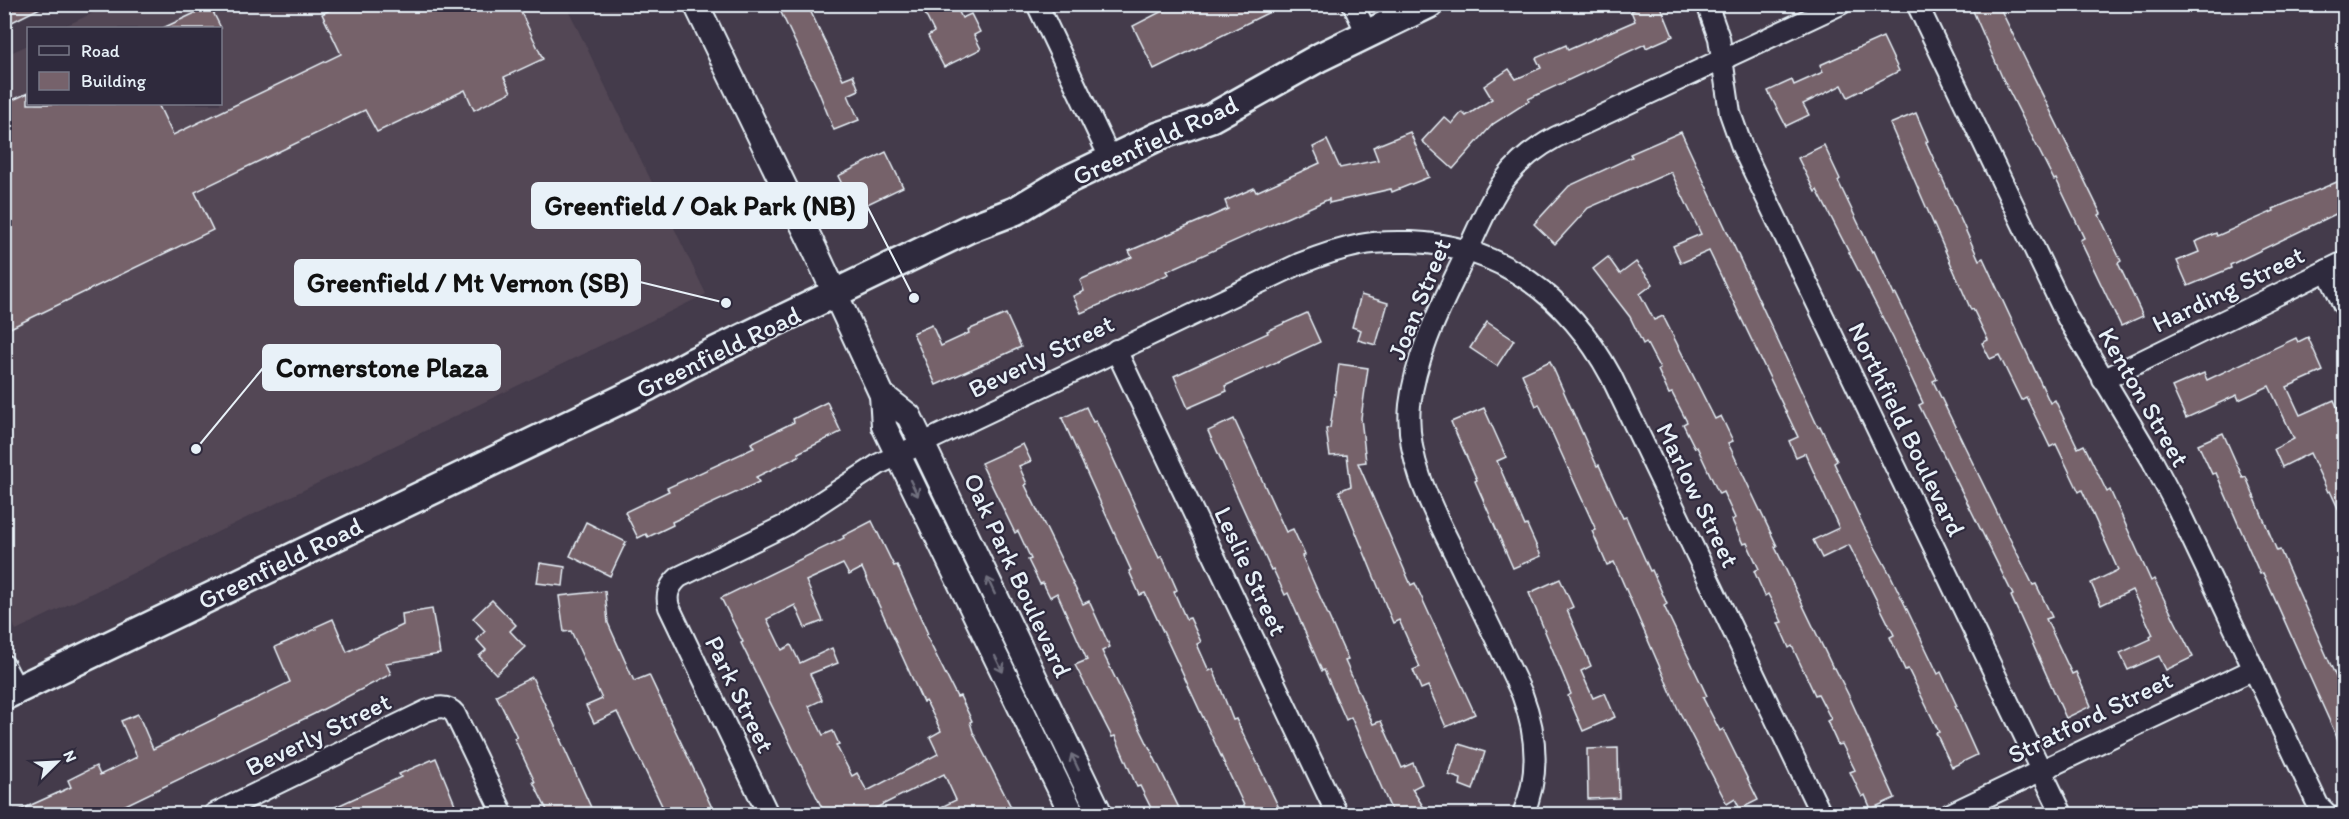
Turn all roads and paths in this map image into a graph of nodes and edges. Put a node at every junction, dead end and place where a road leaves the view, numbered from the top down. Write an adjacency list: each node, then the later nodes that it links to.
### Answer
1 (696, 4): 13 (street, Oak Park Boulevard)
2 (1036, 4): 10 (street)
3 (1353, 4): 8 (street)
4 (1429, 4): 8 (main road, Greenfield Road)
5 (1707, 4): 9 (street, Northfield Boulevard)
6 (1841, 4): 9 (street, Joan Street)
7 (1917, 4): 16 (street, Kenton Street)
8 (1367, 34): 10 (main road, Greenfield Road)
9 (1723, 60): 11 (street, Joan Street); 24 (street, Northfield Boulevard)
10 (1111, 160): 13 (main road, Greenfield Road)
11 (1467, 251): 15 (street, Beverly Street); 32 (street, Joan Street); 33 (street, Marlow Street)
12 (2336, 266): 14 (street); 16 (street, Harding Street)
13 (835, 295): 17 (street, Oak Park Boulevard); 23 (main road, Greenfield Road)
14 (2344, 306)
15 (1116, 350): 18 (street, Beverly Street); 31 (street, Leslie Street)
16 (2103, 380): 22 (street, Kenton Street)
17 (882, 395): 18 (street, Oak Park Boulevard); 19 (street, Oak Park Boulevard)
18 (923, 443): 19 (street, Beverly Street); 25 (street, Oak Park Boulevard, one-way to 18)
19 (898, 455): 20 (street, Beverly Street); 26 (street, Oak Park Boulevard, one-way to 26)
20 (667, 596): 29 (street, Park Street)
21 (4, 665): 23 (street)
22 (2254, 669): 24 (street, Stratford Street); 36 (street, Kenton Street)
23 (11, 693)
24 (2041, 771): 34 (street, Stratford Street); 35 (street, Northfield Boulevard)
25 (1088, 791): 26 (street, Oak Park Boulevard); 30 (street, Oak Park Boulevard)
26 (1069, 808)
27 (218, 814): 28 (street, Beverly Street)
28 (503, 814)
29 (768, 814)
30 (1100, 814)
31 (1337, 814)
32 (1523, 814)
33 (1821, 814)
34 (1950, 814)
35 (2062, 814)
36 (2327, 814)

